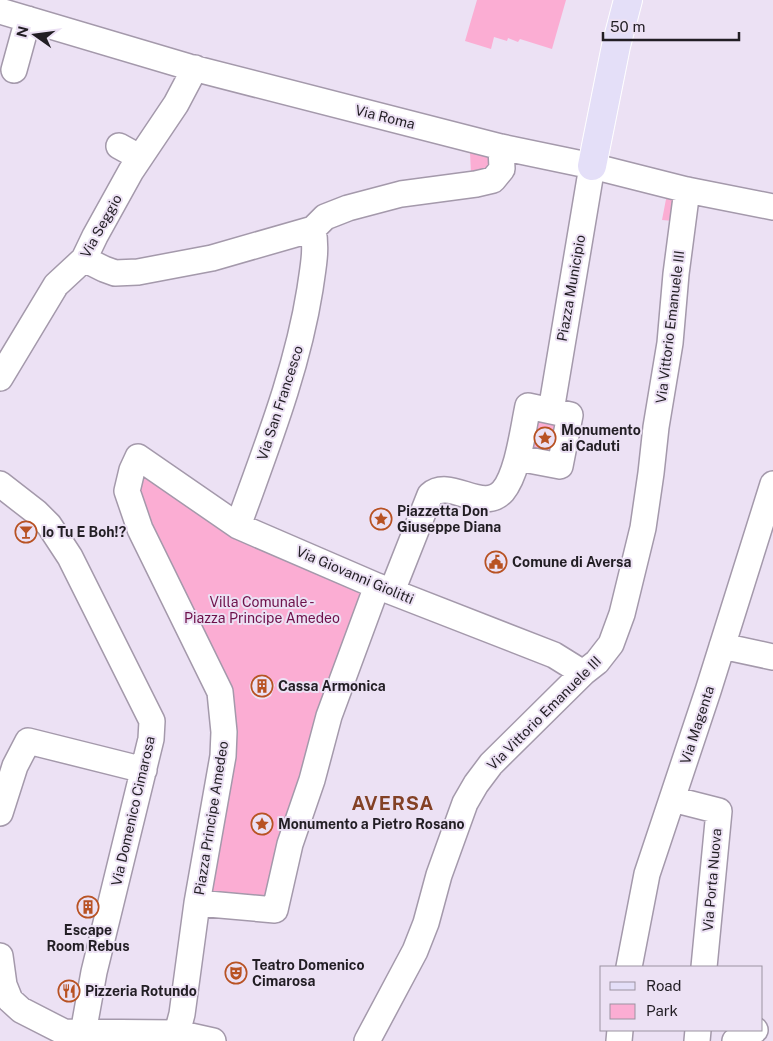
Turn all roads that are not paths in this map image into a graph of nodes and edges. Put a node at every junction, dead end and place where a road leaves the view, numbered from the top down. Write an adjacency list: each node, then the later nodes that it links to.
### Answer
1 (628, 0): 7 (main road)
2 (0, 11): 3 (street, Via Roma)
3 (28, 19): 4 (street, Via Roma); 5 (street)
4 (195, 68): 6 (street, Via Roma); 11 (street, Via Seggio)
5 (14, 70)
6 (501, 147): 7 (street, Via Roma); 10 (street)
7 (592, 166): 8 (street, Via Roma); 13 (street, Piazza Municipio)
8 (687, 190): 9 (street, Via Roma); 22 (street, Via Vittorio Emanuele III)
9 (773, 207)
10 (314, 238): 11 (street); 18 (street, Via San Francesco)
11 (84, 259): 12 (street, Via Seggio)
12 (0, 378)
13 (551, 411): 15 (street); 15 (street)
14 (138, 457): 18 (street, Via Giovanni Giolitti); 27 (street, Piazza Principe Amedeo)
15 (518, 458): 19 (street)
16 (0, 484): 23 (street, Via Domenico Cimarosa)
17 (773, 484): 20 (street, Via Magenta)
18 (238, 526): 19 (street, Via Giovanni Giolitti)
19 (384, 588): 22 (street, Via Giovanni Giolitti); 27 (street, Piazza Principe Amedeo)
20 (722, 646): 21 (street); 25 (street, Via Magenta)
21 (773, 657)
22 (583, 674): 35 (street, Via Vittorio Emanuele III)
23 (144, 770): 24 (street); 33 (street, Via Domenico Cimarosa)
24 (4, 781): 26 (street)
25 (672, 798): 29 (street, Via Magenta); 30 (street, Via Porta Nuova)
26 (0, 813)
27 (197, 903): 32 (street)
28 (0, 956): 33 (street)
29 (628, 966)
30 (704, 966)
31 (753, 1031): 36 (street)
32 (177, 1033): 33 (street); 34 (street)
33 (82, 1038)
34 (213, 1041)
35 (367, 1041)
36 (735, 1041)

